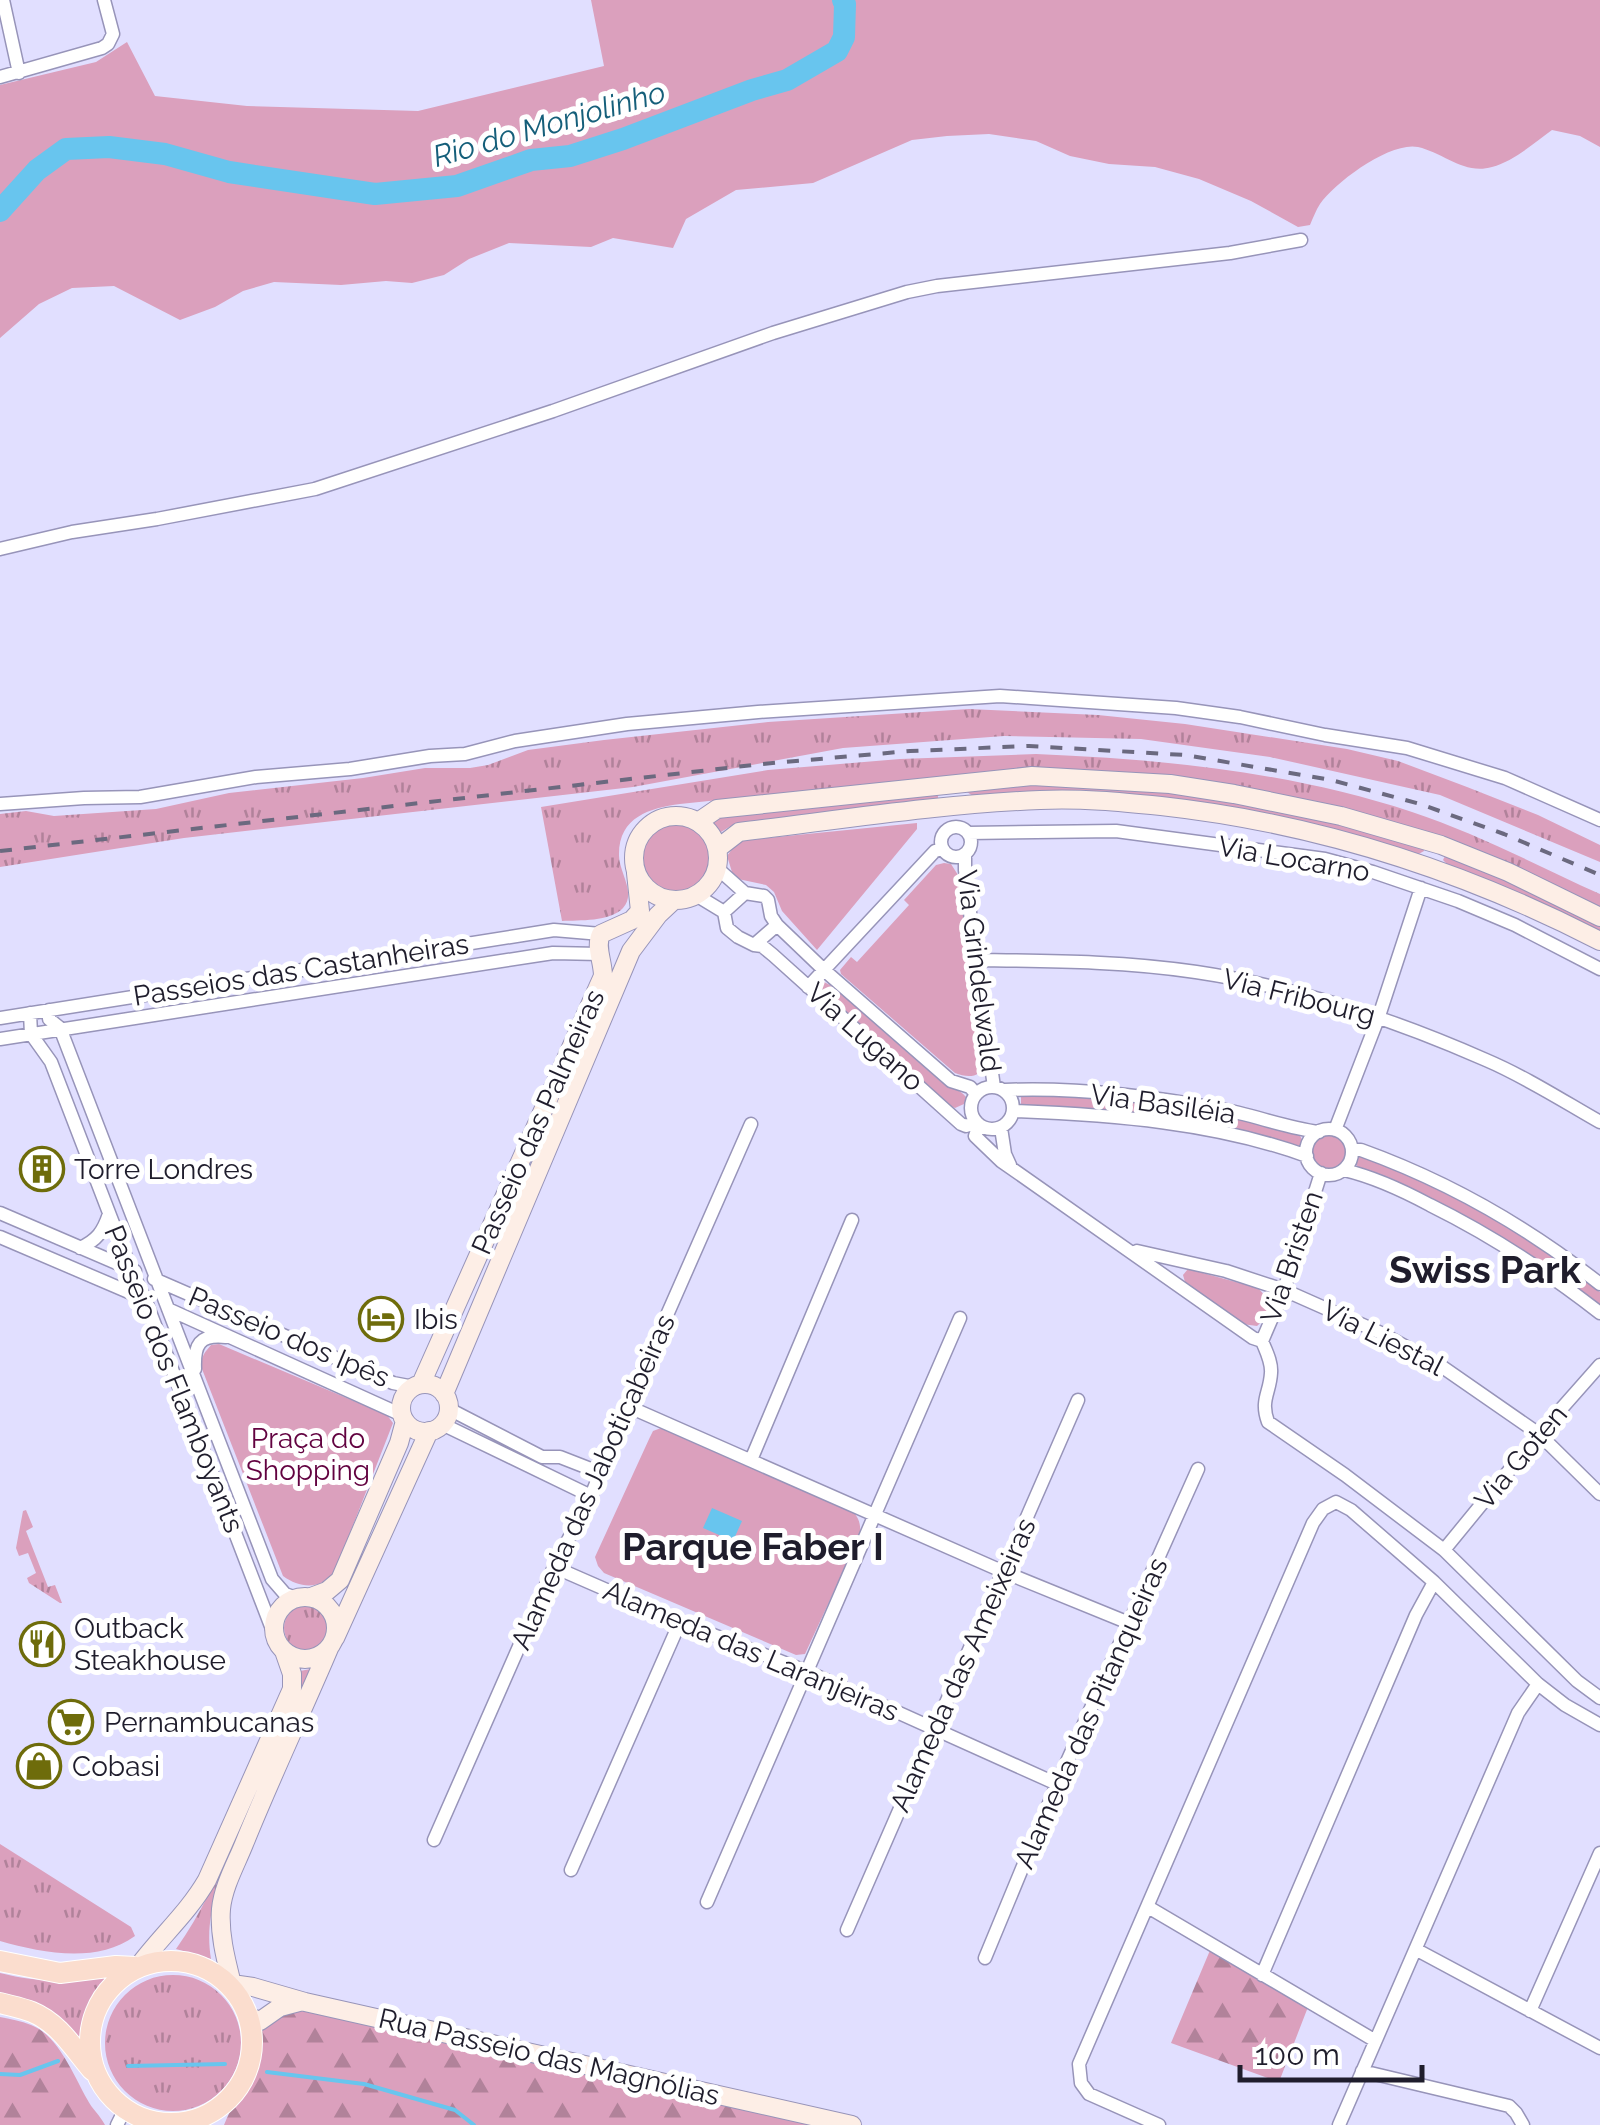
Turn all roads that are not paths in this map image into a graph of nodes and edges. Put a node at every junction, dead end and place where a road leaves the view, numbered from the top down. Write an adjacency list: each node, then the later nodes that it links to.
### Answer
1 (3, 0): 3 (street)
2 (104, 0): 3 (street)
3 (19, 73): 4 (street)
4 (0, 77)
5 (1301, 240): 6 (street)
6 (0, 549)
7 (949, 783): 9 (street); 11 (street); 13 (street)
8 (0, 804): 10 (street)
9 (950, 808): 16 (street); 17 (street)
10 (1600, 820)
11 (698, 822): 16 (street); 18 (street)
12 (968, 833): 14 (street); 15 (street); 19 (street, Via Locarno)
13 (1441, 845): 17 (street); 24 (street)
14 (942, 850): 15 (street); 35 (street)
15 (965, 854): 33 (street, Via Grindelwald)
16 (717, 858): 20 (street, Via Lugano); 21 (street)
17 (1433, 867): 28 (street)
18 (636, 872): 22 (street); 27 (street)
19 (1420, 888): 34 (street, Via Locarno); 40 (street)
20 (745, 893): 23 (street); 25 (street, Via Lugano)
21 (696, 895): 22 (street); 23 (street, Via Lugano)
22 (674, 900): 30 (street, Passeio das Palmeiras)
23 (724, 912): 29 (street, Via Lugano)
24 (1600, 917)
25 (776, 925): 29 (street); 35 (street, Via Lugano)
26 (554, 930): 27 (street, Passeios das Castanheiras); 31 (street); 37 (street, Passeios das Castanheiras)
27 (602, 934): 32 (street, Passeio das Palmeiras)
28 (1600, 941)
29 (754, 945): 36 (street, Via Lugano)
30 (631, 952): 32 (street); 94 (street, Passeio das Palmeiras)
31 (553, 953): 32 (street); 42 (street)
32 (602, 959): 91 (street, Passeio das Palmeiras)
33 (976, 960): 40 (street, Via Fribourg); 47 (street, Via Grindelwald)
34 (1600, 969)
35 (824, 970): 36 (street); 48 (street, Via Lugano)
36 (808, 987): 52 (street, Via Lugano)
37 (70, 1006): 38 (street, Passeios das Castanheiras); 42 (street)
38 (49, 1010): 39 (street, Passeios das Castanheiras); 42 (street, Passeio dos Flamboyants)
39 (30, 1013): 41 (street, Passeios das Castanheiras); 43 (street, Passeio dos Flamboyants)
40 (1379, 1016): 50 (street, Via Fribourg); 54 (street)
41 (0, 1018)
42 (66, 1028): 43 (street); 45 (street, Passeio dos Flamboyants)
43 (32, 1034): 44 (street); 46 (street, Passeio dos Flamboyants)
44 (0, 1038)
45 (71, 1056): 46 (street); 64 (street, Passeio dos Flamboyants)
46 (50, 1062): 62 (street, Passeio dos Flamboyants)
47 (999, 1089): 48 (street); 49 (street); 55 (street, Via Basiléia)
48 (976, 1094): 52 (street)
49 (1014, 1111): 53 (street); 57 (street, Via Basiléia)
50 (1600, 1122)
51 (752, 1124): 93 (street, Alameda das Jaboticabeiras)
52 (977, 1124): 53 (street); 58 (street)
53 (1002, 1128): 58 (street)
54 (1335, 1130): 55 (street); 56 (street)
55 (1319, 1132): 57 (street)
56 (1352, 1150): 59 (street); 76 (street)
57 (1306, 1156): 60 (street)
58 (1011, 1167): 69 (street)
59 (1344, 1170): 60 (street); 82 (street)
60 (1321, 1174): 78 (street, Via Bristen)
61 (0, 1213): 67 (street, Passeio dos Ipês)
62 (109, 1214): 66 (street, Passeio dos Flamboyants); 68 (street)
63 (852, 1220): 97 (street)
64 (136, 1224): 66 (street); 75 (street, Passeio dos Flamboyants)
65 (0, 1237): 70 (street, Passeio dos Ipês)
66 (118, 1238): 73 (street, Passeio dos Flamboyants)
67 (66, 1241): 68 (street, Passeio dos Ipês); 70 (street)
68 (80, 1248): 71 (street, Passeio dos Ipês)
69 (1130, 1250): 72 (street, Via Liestal); 77 (street)
70 (52, 1259): 74 (street, Passeio dos Ipês)
71 (106, 1259): 73 (street, Passeio dos Ipês); 74 (street)
72 (1186, 1261): 77 (street); 78 (street, Via Liestal)
73 (131, 1270): 75 (street, Passeio dos Ipês); 79 (street, Passeio dos Flamboyants)
74 (100, 1280): 79 (street, Passeio dos Ipês)
75 (158, 1281): 80 (street, Passeio dos Ipês); 81 (street, Passeio dos Flamboyants)
76 (1600, 1284)
77 (1179, 1286): 88 (street)
78 (1284, 1290): 88 (street, Via Bristen); 96 (street, Via Liestal)
79 (146, 1299): 81 (street, Passeio dos Ipês); 87 (street, Passeio dos Flamboyants)
80 (208, 1303): 84 (street); 91 (street, Passeio dos Ipês)
81 (169, 1310): 84 (street, Passeio dos Ipês); 85 (street, Passeio dos Flamboyants)
82 (1600, 1312)
83 (960, 1318): 103 (street)
84 (200, 1324): 86 (street, Passeio dos Ipês)
85 (178, 1334): 87 (street); 90 (street, Passeio dos Flamboyants)
86 (230, 1337): 90 (street); 95 (street, Passeio dos Ipês)
87 (161, 1340): 111 (street, Passeio dos Flamboyants)
88 (1262, 1341): 104 (street)
89 (1600, 1365): 96 (street, Via Goten)
90 (196, 1381): 108 (street, Passeio dos Flamboyants)
91 (418, 1386): 94 (street); 95 (street)
92 (1078, 1400): 106 (street, Alameda das Ameixeiras)
93 (627, 1406): 97 (street); 100 (street, Alameda das Jaboticabeiras)
94 (441, 1415): 95 (street); 98 (street); 112 (street, Passeio das Palmeiras)
95 (404, 1418): 108 (street)
96 (1539, 1434): 101 (street, Via Liestal); 104 (street, Via Goten)
97 (750, 1460): 103 (street)
98 (539, 1464): 100 (street); 102 (street)
99 (1198, 1469): 110 (street, Alameda das Pitanqueiras)
100 (600, 1473): 102 (street, Alameda das Jaboticabeiras)
101 (1600, 1494)
102 (590, 1496): 105 (street, Alameda das Jaboticabeiras)
103 (875, 1514): 106 (street); 114 (street)
104 (1444, 1550): 116 (street)
105 (554, 1567): 109 (street, Alameda das Laranjeiras); 120 (street, Alameda das Jaboticabeiras)
106 (1004, 1572): 110 (street); 118 (street, Alameda das Ameixeiras)
107 (1434, 1582): 115 (street); 124 (street); 130 (street)
108 (304, 1598): 111 (street); 112 (street)
109 (680, 1622): 114 (street, Alameda das Laranjeiras); 122 (street)
110 (1129, 1623): 119 (street, Alameda das Pitanqueiras)
111 (274, 1634): 113 (street)
112 (333, 1642): 113 (street); 131 (street, Passeio das Palmeiras)
113 (284, 1651): 129 (street)
114 (808, 1672): 118 (street, Alameda das Laranjeiras); 123 (street)
115 (1538, 1684): 117 (street); 126 (street)
116 (1600, 1698)
117 (1600, 1725)
118 (934, 1730): 119 (street, Alameda das Laranjeiras); 125 (street, Alameda das Ameixeiras)
119 (1057, 1784): 127 (street, Alameda das Pitanqueiras)
120 (434, 1840)
121 (1600, 1854): 134 (street)
122 (570, 1870)
123 (707, 1902)
124 (1148, 1907): 130 (street); 145 (street)
125 (847, 1930)
126 (1417, 1950): 134 (street); 136 (street)
127 (986, 1958)
128 (0, 1961): 129 (main road)
129 (138, 1967): 131 (main road); 139 (main road)
130 (1262, 1975): 136 (street)
131 (232, 1984): 132 (street, Rua Passeio das Magnólias); 135 (main road)
132 (305, 2002): 135 (street); 144 (street, Rua Passeio das Magnólias)
133 (0, 2003): 139 (main road)
134 (1530, 2010): 137 (street)
135 (248, 2017): 140 (main road)
136 (1374, 2040): 138 (street)
137 (1600, 2048)
138 (1362, 2071): 146 (street); 147 (street)
139 (96, 2075): 141 (main road)
140 (240, 2089): 142 (main road); 143 (main road)
141 (121, 2117): 142 (main road)
142 (150, 2124)
143 (224, 2125)
144 (852, 2125)
145 (1159, 2125)
146 (1338, 2125)
147 (1523, 2125)

